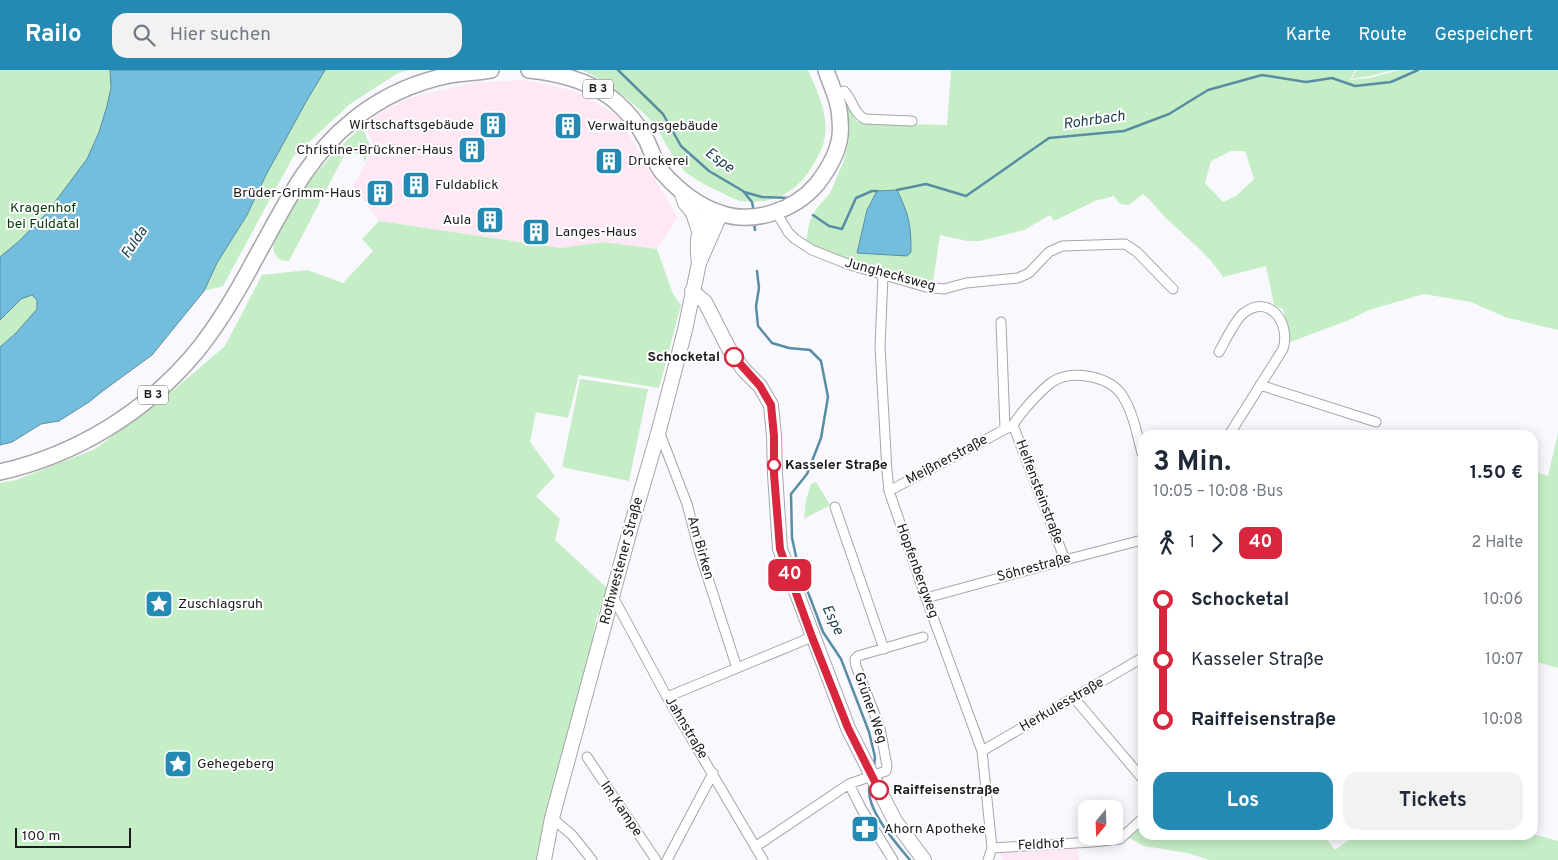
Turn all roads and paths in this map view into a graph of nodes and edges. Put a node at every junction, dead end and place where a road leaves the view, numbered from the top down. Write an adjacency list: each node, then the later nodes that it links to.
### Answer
1 (491, 70): 4 (main road, B 3)
2 (529, 70): 7 (main road, B 3)
3 (826, 70): 5 (main road, B 3)
4 (471, 71): 23 (main road, B 3)
5 (834, 94): 6 (street); 8 (main road, B 3)
6 (912, 121)
7 (682, 191): 9 (main road, B 3); 10 (main road)
8 (776, 212): 9 (main road, B 3); 12 (street, Junghecksweg)
9 (721, 214): 10 (main road); 11 (main road, Rothwestener Straße)
10 (699, 232): 11 (main road, Rothwestener Straße)
11 (698, 263): 14 (main road, Rothwestener Straße)
12 (883, 276): 13 (street, Junghecksweg); 24 (street, Hopfenbergweg)
13 (1173, 289)
14 (692, 291): 20 (main road, Rothwestener Straße); 30 (main road)
15 (1001, 322): 19 (street)
16 (1218, 352): 17 (street)
17 (1260, 385): 18 (street); 21 (street)
18 (1376, 422)
19 (1009, 427): 22 (street, Meißnerstraße); 24 (street, Meißnerstraße); 27 (street, Helfensteinstraße)
20 (659, 430): 28 (main road, Rothwestener Straße); 34 (street, Am Birken)
21 (1232, 430)
22 (1138, 439)
23 (0, 472)
24 (889, 490): 29 (street, Hopfenbergweg)
25 (835, 507): 32 (street)
26 (1138, 541): 27 (street, Söhrestraße)
27 (1064, 560): 29 (street, Söhrestraße)
28 (612, 595): 35 (street, Jahnstraße); 43 (main road, Rothwestener Straße)
29 (926, 598): 37 (street, Hopfenbergweg)
30 (812, 637): 34 (street); 41 (main road)
31 (923, 637): 32 (street, Grüner Weg)
32 (884, 648): 41 (street, Grüner Weg)
33 (1138, 660): 36 (street, Herkulesstraße)
34 (737, 668): 35 (street)
35 (667, 697): 39 (street, Jahnstraße)
36 (1074, 698): 37 (street, Herkulesstraße); 40 (street)
37 (982, 751): 46 (street, Hopfenbergweg)
38 (587, 757): 49 (street, Im Kampe)
39 (713, 773): 45 (street, Jahnstraße); 50 (street)
40 (1138, 773)
41 (873, 777): 42 (street); 53 (main road)
42 (849, 784): 45 (street); 52 (street)
43 (552, 818): 47 (main road, Rothwestener Straße); 48 (street)
44 (1138, 822): 46 (street, Feldhof)
45 (755, 847): 51 (street, Jahnstraße)
46 (992, 848): 54 (street, Hopfenbergweg)
47 (544, 860)
48 (592, 860)
49 (656, 860)
50 (667, 860)
51 (763, 860)
52 (893, 860)
53 (924, 860)
54 (988, 860)

